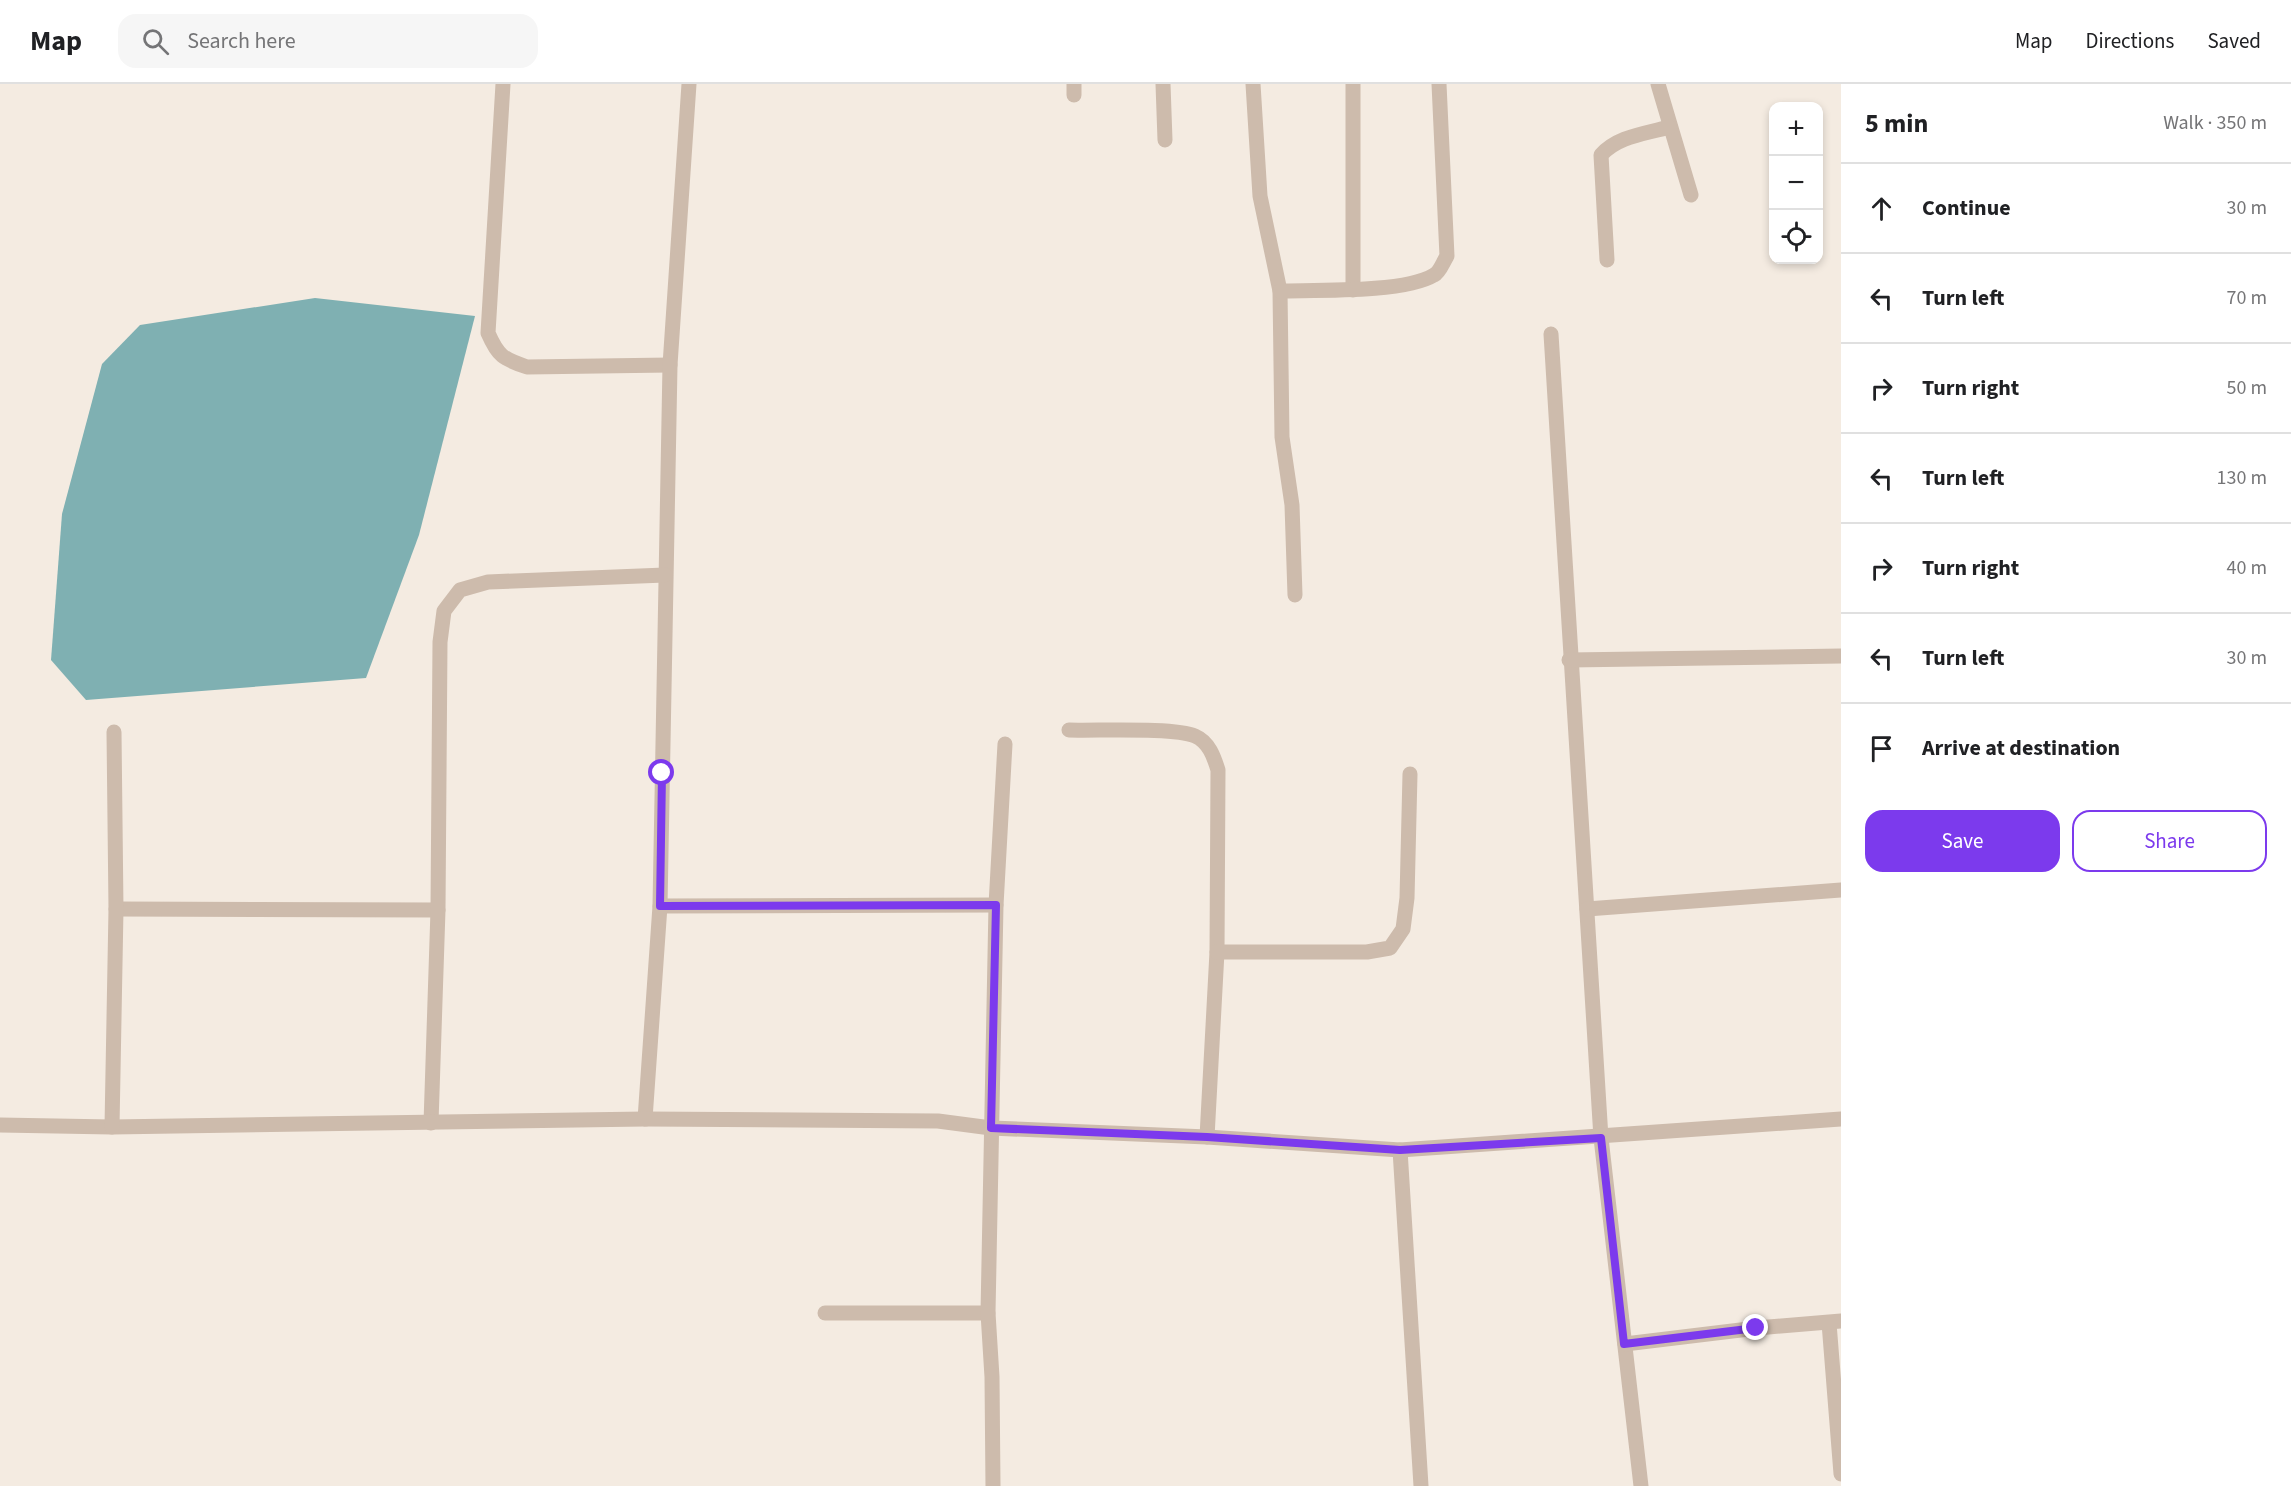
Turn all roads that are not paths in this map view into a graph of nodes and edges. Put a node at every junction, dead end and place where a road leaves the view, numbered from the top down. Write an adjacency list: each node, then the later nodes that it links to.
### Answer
1 (503, 84): 15 (street)
2 (689, 84): 15 (street)
3 (1163, 84): 9 (street)
4 (1253, 84): 13 (street)
5 (1353, 84): 12 (street)
6 (1439, 84): 12 (street)
7 (1658, 84): 8 (street)
8 (1669, 127): 10 (street); 11 (street)
9 (1165, 140)
10 (1691, 195)
11 (1607, 260)
12 (1353, 290): 13 (street)
13 (1280, 291): 17 (street)
14 (1551, 334): 19 (street)
15 (670, 365): 16 (street)
16 (665, 575): 26 (street); 29 (street)
17 (1295, 595)
18 (1841, 656): 19 (street)
19 (1569, 660): 28 (street)
20 (1069, 730): 30 (street)
21 (114, 732): 27 (street)
22 (1005, 744): 25 (street)
23 (1410, 774): 30 (street)
24 (1841, 890): 28 (street)
25 (996, 905): 26 (street); 36 (street)
26 (660, 906): 31 (street)
27 (116, 909): 29 (street); 35 (street)
28 (1587, 909): 38 (street)
29 (438, 910): 33 (street)
30 (1217, 952): 37 (street)
31 (645, 1119): 33 (street); 36 (street)
32 (1841, 1119): 38 (street)
33 (431, 1124): 35 (street)
34 (0, 1125): 35 (street)
35 (112, 1127)
36 (991, 1128): 37 (street); 41 (street)
37 (1207, 1137): 39 (street)
38 (1601, 1138): 39 (street); 43 (street)
39 (1400, 1150): 46 (street)
40 (825, 1313): 41 (street)
41 (988, 1313): 45 (street)
42 (1835, 1322): 43 (street); 44 (street)
43 (1624, 1344): 47 (street)
44 (1841, 1474)
45 (993, 1486)
46 (1421, 1486)
47 (1641, 1486)

